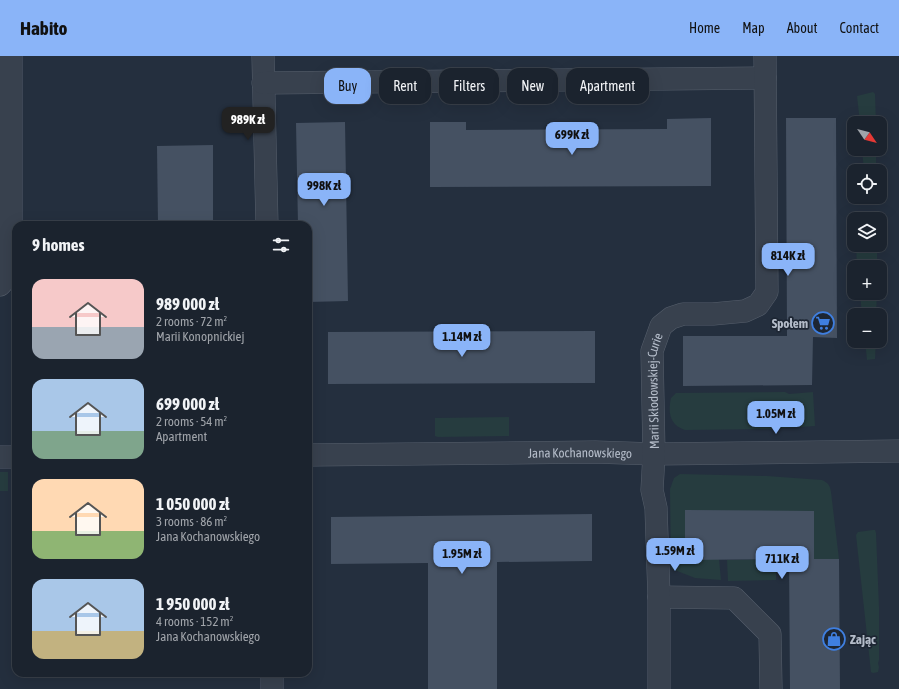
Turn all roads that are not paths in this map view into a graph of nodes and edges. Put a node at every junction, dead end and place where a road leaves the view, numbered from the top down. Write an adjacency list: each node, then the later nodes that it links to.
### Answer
1 (11, 56): 7 (street)
2 (263, 56): 5 (street)
3 (765, 56): 4 (street, Marii Skłodowskiej-Curie)
4 (765, 78): 5 (street); 9 (street, Marii Skłodowskiej-Curie)
5 (263, 83): 6 (street)
6 (267, 221)
7 (0, 285)
8 (899, 450): 9 (street, Jana Kochanowskiego)
9 (654, 454): 10 (street, Jana Kochanowskiego); 13 (street, Marii Skłodowskiej-Curie)
10 (312, 455)
11 (0, 457): 12 (street)
12 (12, 457)
13 (659, 597): 16 (street, Marii Skłodowskiej-Curie); 17 (street)
14 (272, 677): 15 (street)
15 (272, 689)
16 (659, 689)
17 (771, 689)

